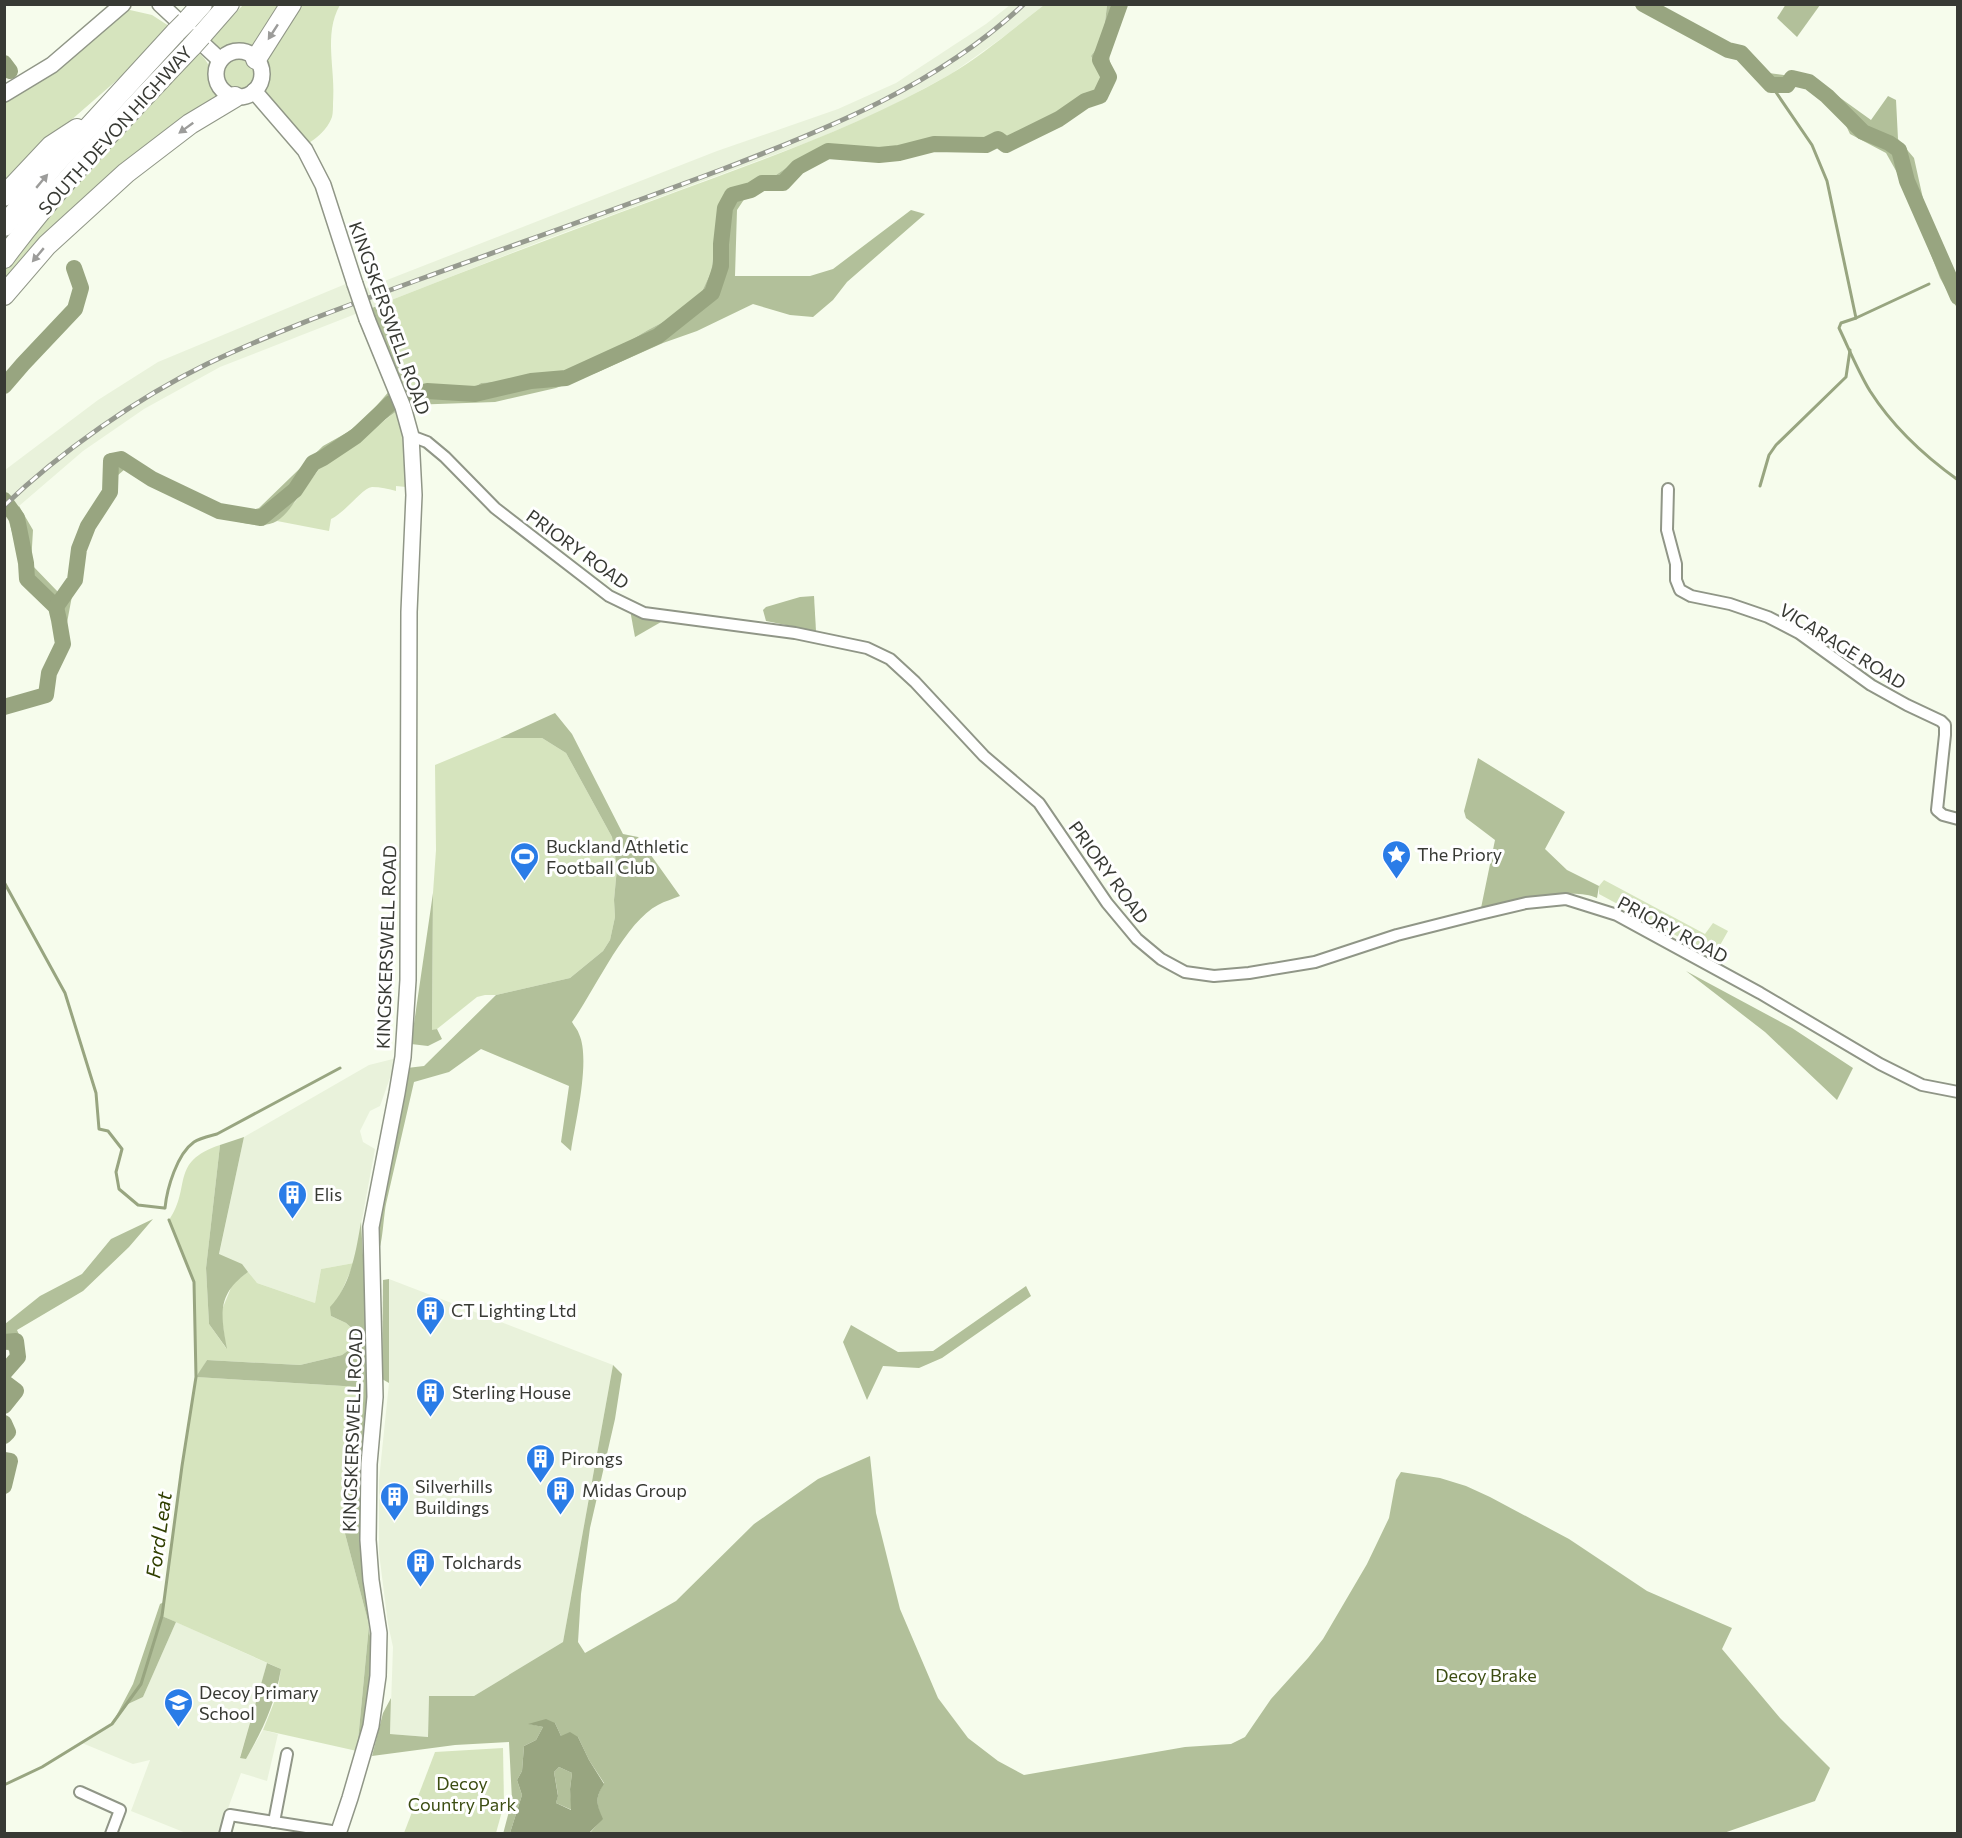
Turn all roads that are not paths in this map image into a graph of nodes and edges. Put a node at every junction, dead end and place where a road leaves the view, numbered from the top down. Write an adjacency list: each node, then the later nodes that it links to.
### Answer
1 (125, 4): 2 (street); 10 (street)
2 (136, 4)
3 (160, 4): 8 (street)
4 (202, 4): 12 (highway, SOUTH DEVON HIGHWAY)
5 (229, 4): 15 (highway, SOUTH DEVON HIGHWAY)
6 (291, 4): 7 (highway, one-way to 7)
7 (256, 59): 8 (street); 9 (street)
8 (220, 60): 11 (street)
9 (254, 91): 11 (street); 17 (street, KINGSKERSWELL ROAD, bridge)
10 (4, 94)
11 (235, 97): 16 (highway, one-way to 16)
12 (103, 111): 13 (highway); 14 (highway, SOUTH DEVON HIGHWAY, one-way to 12)
13 (4, 196)
14 (4, 226)
15 (4, 258)
16 (4, 295)
17 (411, 436): 20 (street, PRIORY ROAD); 26 (street, KINGSKERSWELL ROAD)
18 (1668, 489): 19 (street, VICARAGE ROAD)
19 (1958, 819)
20 (1958, 1092)
21 (287, 1754): 23 (street)
22 (80, 1792): 24 (street)
23 (274, 1822): 25 (street); 26 (street)
24 (111, 1833)
25 (225, 1833)
26 (338, 1833)

